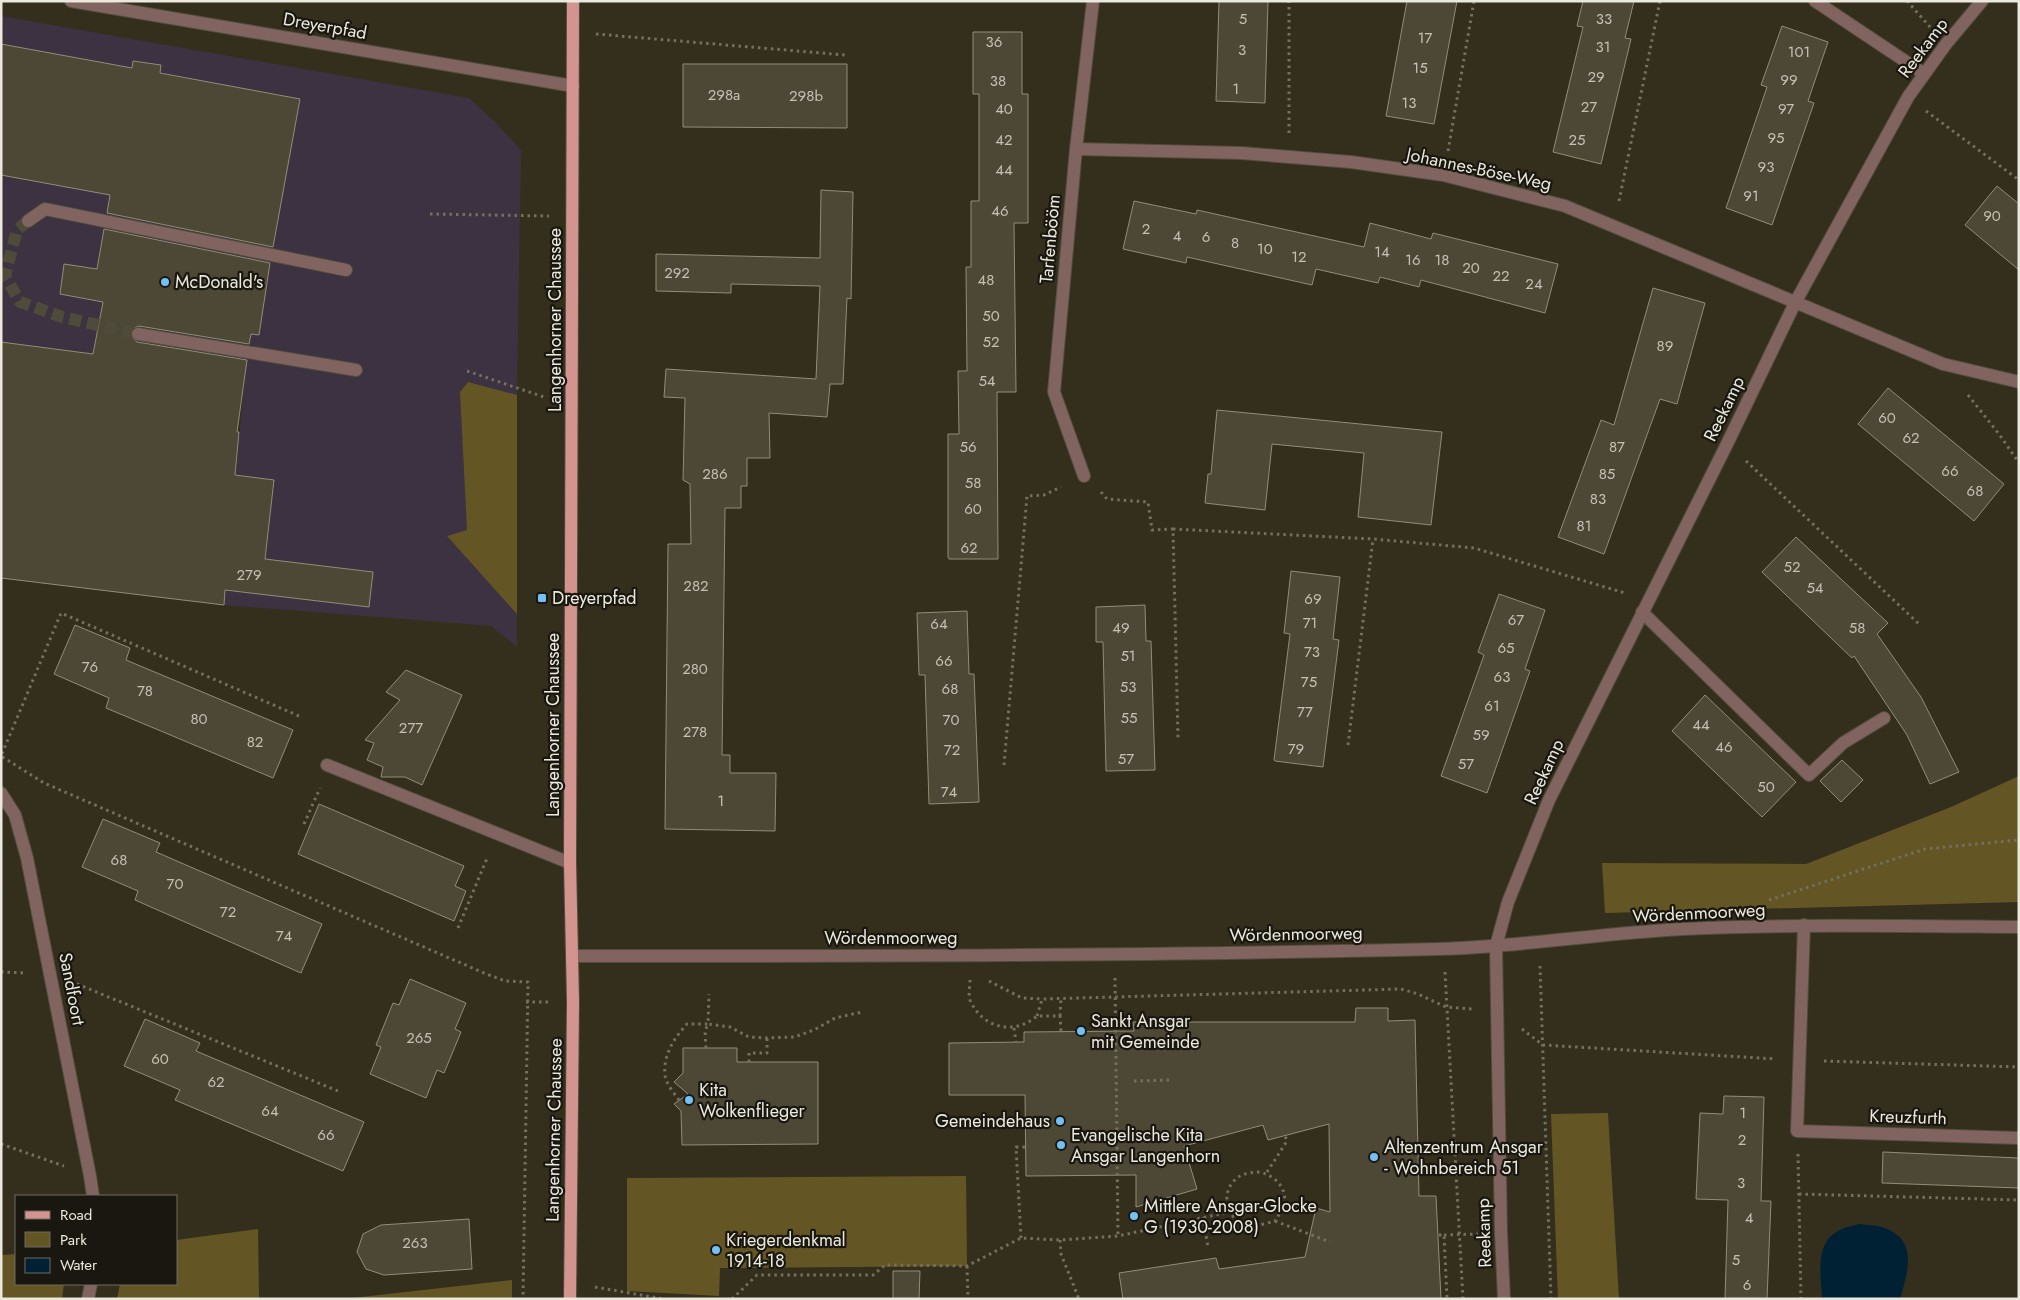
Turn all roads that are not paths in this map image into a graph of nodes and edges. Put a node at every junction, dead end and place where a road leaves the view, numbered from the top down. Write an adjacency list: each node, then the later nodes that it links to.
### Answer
1 (70, 1): 7 (street, Dreyerpfad)
2 (573, 1): 7 (main road, Langenhorner Chaussee)
3 (1093, 1): 8 (street, Tarfenbööm)
4 (1815, 1): 6 (street)
5 (1982, 1): 6 (street, Reekamp)
6 (1923, 73): 11 (street, Reekamp)
7 (573, 86): 20 (main road, Langenhorner Chaussee)
8 (1076, 149): 11 (street, Johannes-Böse-Weg); 15 (street, Tarfenbööm)
9 (28, 221): 10 (street)
10 (346, 270)
11 (1795, 303): 14 (street); 16 (street, Reekamp)
12 (138, 334): 13 (street)
13 (356, 370)
14 (2019, 382)
15 (1084, 476)
16 (1642, 612): 17 (street); 23 (street, Reekamp)
17 (1884, 718)
18 (327, 765): 20 (street)
19 (1, 793): 26 (street, Sandfoort)
20 (570, 862): 24 (main road, Langenhorner Chaussee)
21 (1804, 925): 22 (street, Wördenmoorweg); 23 (street, Wördenmoorweg); 25 (street, Kreuzfurth)
22 (2019, 927)
23 (1496, 946): 24 (street, Wördenmoorweg); 30 (street, Reekamp)
24 (572, 956): 29 (main road, Langenhorner Chaussee)
25 (2019, 1138)
26 (92, 1195)
27 (91, 1285): 28 (street)
28 (88, 1299)
29 (570, 1299)
30 (1504, 1299)

